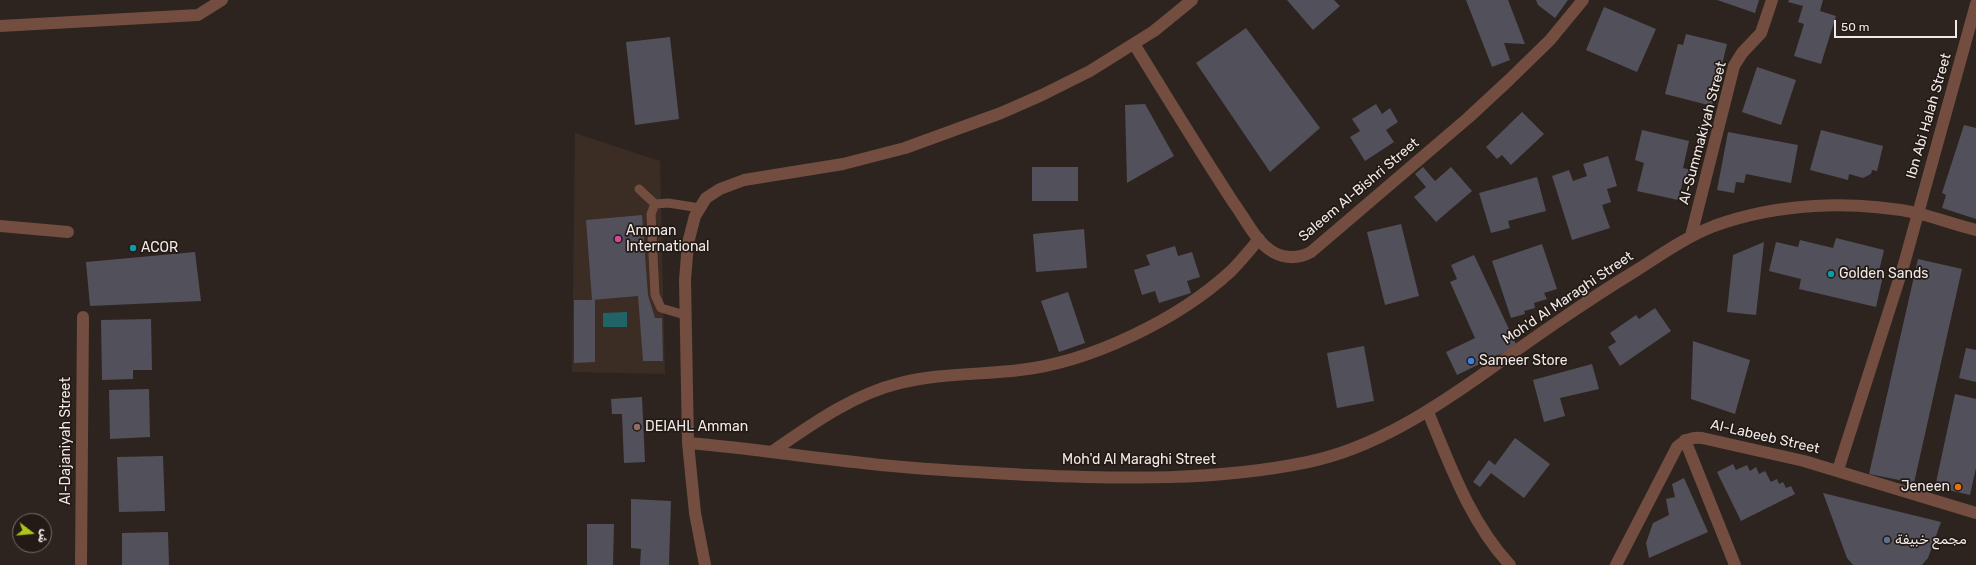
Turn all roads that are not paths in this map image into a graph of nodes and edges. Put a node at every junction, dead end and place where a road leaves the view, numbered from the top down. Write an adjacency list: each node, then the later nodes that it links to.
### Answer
1 (222, 0): 6 (street)
2 (1192, 0): 7 (street)
3 (1583, 0): 16 (street, Saleem Al-Bishri Street)
4 (1772, 0): 15 (street, Al-Summakiyah Street)
5 (1976, 4): 11 (street, Ibn Abi Halah Street)
6 (0, 26)
7 (1134, 44): 10 (street); 16 (street, Saleem Al-Bishri Street)
8 (639, 189): 9 (lane)
9 (655, 204): 10 (lane); 17 (lane)
10 (700, 208): 17 (street)
11 (1917, 214): 13 (street, Moh'd Al Maraghi Street); 15 (street, Moh'd Al Maraghi Street); 23 (street)
12 (0, 226): 14 (street)
13 (1976, 230)
14 (68, 232)
15 (1691, 236): 19 (street, Moh'd Al Maraghi Street)
16 (1259, 239): 22 (street)
17 (685, 314): 21 (street)
18 (83, 317): 25 (street, Al-Dajaniyah Street)
19 (1428, 412): 22 (street, Moh'd Al Maraghi Street); 27 (street)
20 (1684, 440): 23 (street, Al-Labeeb Street); 28 (street); 29 (street)
21 (688, 443): 22 (street, Moh'd Al Maraghi Street); 26 (street)
22 (773, 451)
23 (1838, 470): 24 (street, Al-Labeeb Street)
24 (1976, 513)
25 (81, 565)
26 (705, 565)
27 (1510, 565)
28 (1616, 565)
29 (1735, 565)

